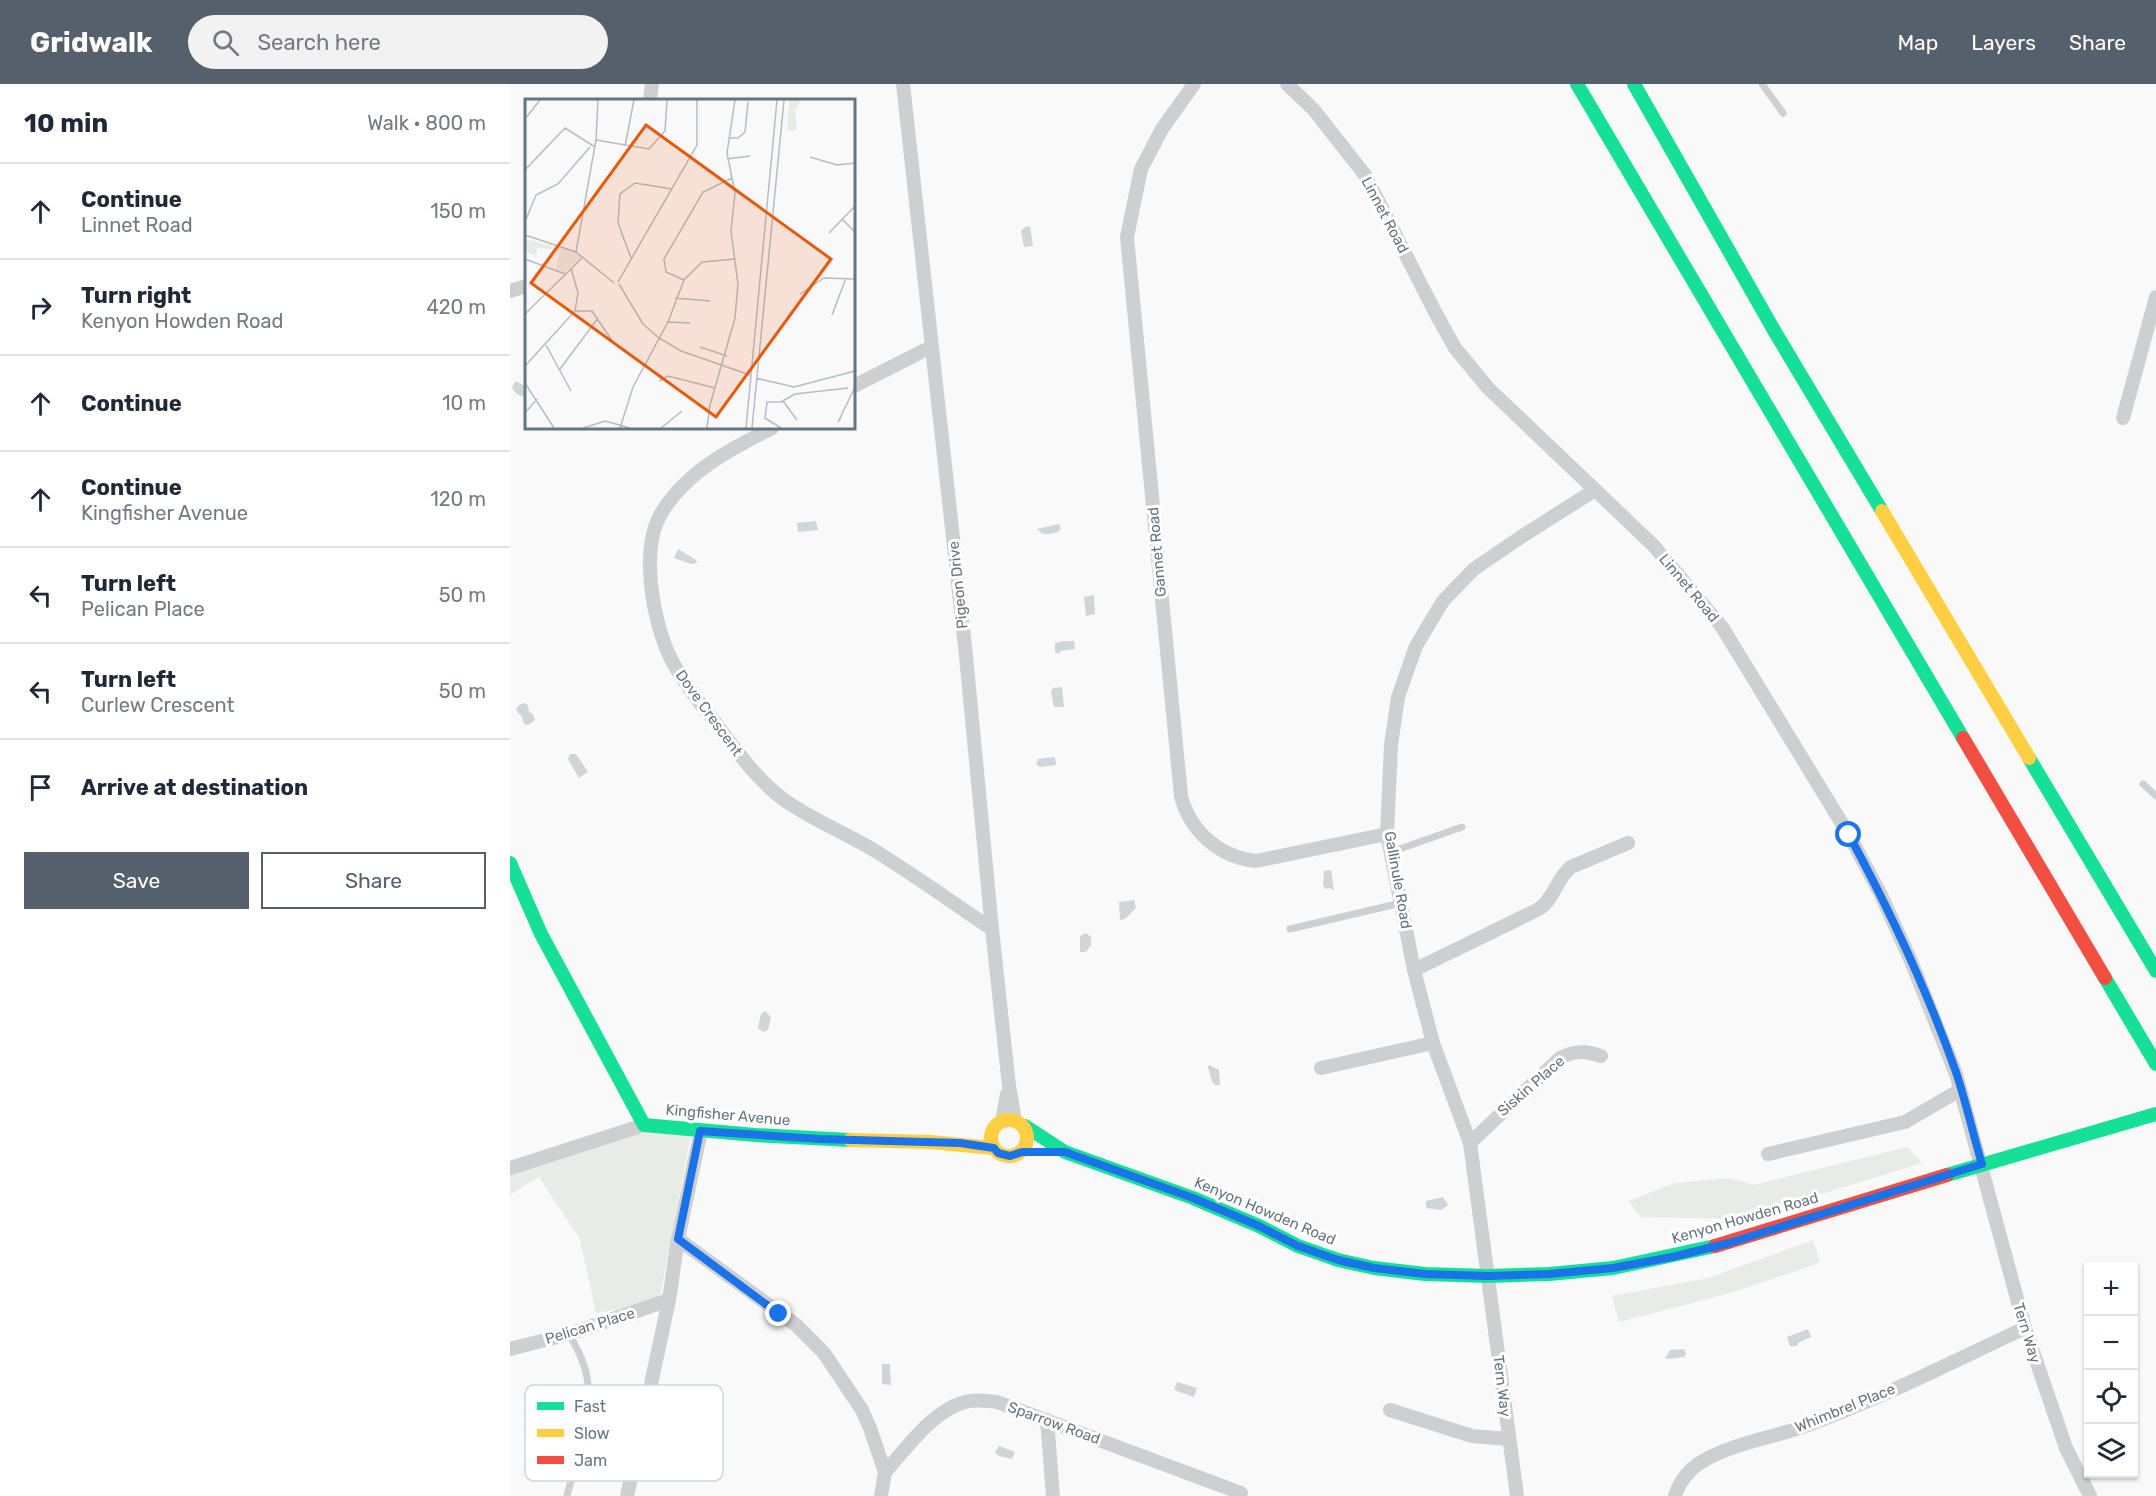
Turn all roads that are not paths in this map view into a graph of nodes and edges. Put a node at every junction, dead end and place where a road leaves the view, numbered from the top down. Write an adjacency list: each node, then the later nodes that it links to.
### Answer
1 (652, 84): 8 (street)
2 (903, 84): 13 (street, Pigeon Drive)
3 (1194, 84): 21 (street, Gannet Road)
4 (1287, 84): 17 (street, Linnet Road)
5 (1577, 84): 32 (main road)
6 (1634, 84): 29 (main road)
7 (1762, 84): 9 (lane)
8 (650, 99)
9 (1783, 112)
10 (525, 286): 11 (street)
11 (510, 291)
12 (2156, 297): 15 (street)
13 (931, 347): 14 (street); 26 (street, Pigeon Drive)
14 (855, 385)
15 (2123, 418)
16 (770, 429): 26 (street, Dove Crescent)
17 (1595, 490): 21 (street, Gallinule Road); 34 (street, Linnet Road)
18 (2143, 784): 19 (lane)
19 (2156, 796)
20 (1462, 827): 23 (lane)
21 (1388, 834): 23 (street, Gallinule Road)
22 (1628, 843): 28 (street)
23 (1391, 852): 25 (street, Gallinule Road)
24 (510, 863): 37 (main road, Kingfisher Avenue)
25 (1401, 903): 27 (lane); 28 (street, Gallinule Road)
26 (992, 929): 36 (street, Pigeon Drive)
27 (1290, 929)
28 (1414, 970): 30 (street, Gallinule Road)
29 (2156, 972)
30 (1433, 1043): 33 (street); 40 (street, Gallinule Road)
31 (1602, 1056): 40 (street, Siskin Place)
32 (2156, 1064)
33 (1321, 1068)
34 (1960, 1090): 44 (street); 45 (street, Linnet Road)
35 (2156, 1114): 45 (main road, Kenyon Howden Road)
36 (1010, 1123): 39 (main road, Kingfisher Avenue); 41 (main road); 42 (main road); 43 (main road, Kenyon Howden Road)
37 (644, 1125): 38 (main road, Kingfisher Avenue); 46 (street)
38 (700, 1131): 39 (main road, Kingfisher Avenue); 47 (street)
39 (960, 1143): 41 (main road, Kingfisher Avenue)
40 (1470, 1143): 48 (street, Gallinule Road)
41 (994, 1148): 42 (main road, Kenyon Howden Road)
42 (1033, 1152): 43 (main road, Kenyon Howden Road)
43 (1065, 1152): 48 (main road, Kenyon Howden Road)
44 (1768, 1154)
45 (1982, 1164): 48 (main road, Kenyon Howden Road); 50 (street, Tern Way)
46 (510, 1168)
47 (678, 1239): 49 (street); 58 (street)
48 (1488, 1276): 57 (street, Tern Way)
49 (669, 1300): 51 (street, Pelican Place); 54 (street)
50 (2025, 1328): 67 (street, Whimbrel Place); 68 (street, Tern Way)
51 (569, 1334): 52 (street, Pelican Place); 53 (lane)
52 (510, 1349)
53 (588, 1385)
54 (651, 1385)
55 (1390, 1410): 57 (street)
56 (1047, 1420): 58 (street, Sparrow Road); 61 (street, Sparrow Road); 65 (street)
57 (1509, 1439): 66 (street, Tern Way)
58 (885, 1472): 64 (street)
59 (571, 1481): 62 (lane)
60 (630, 1481): 63 (street)
61 (1240, 1493)
62 (567, 1496)
63 (627, 1496)
64 (881, 1496)
65 (1053, 1496)
66 (1516, 1496)
67 (1675, 1496)
68 (2090, 1496)

